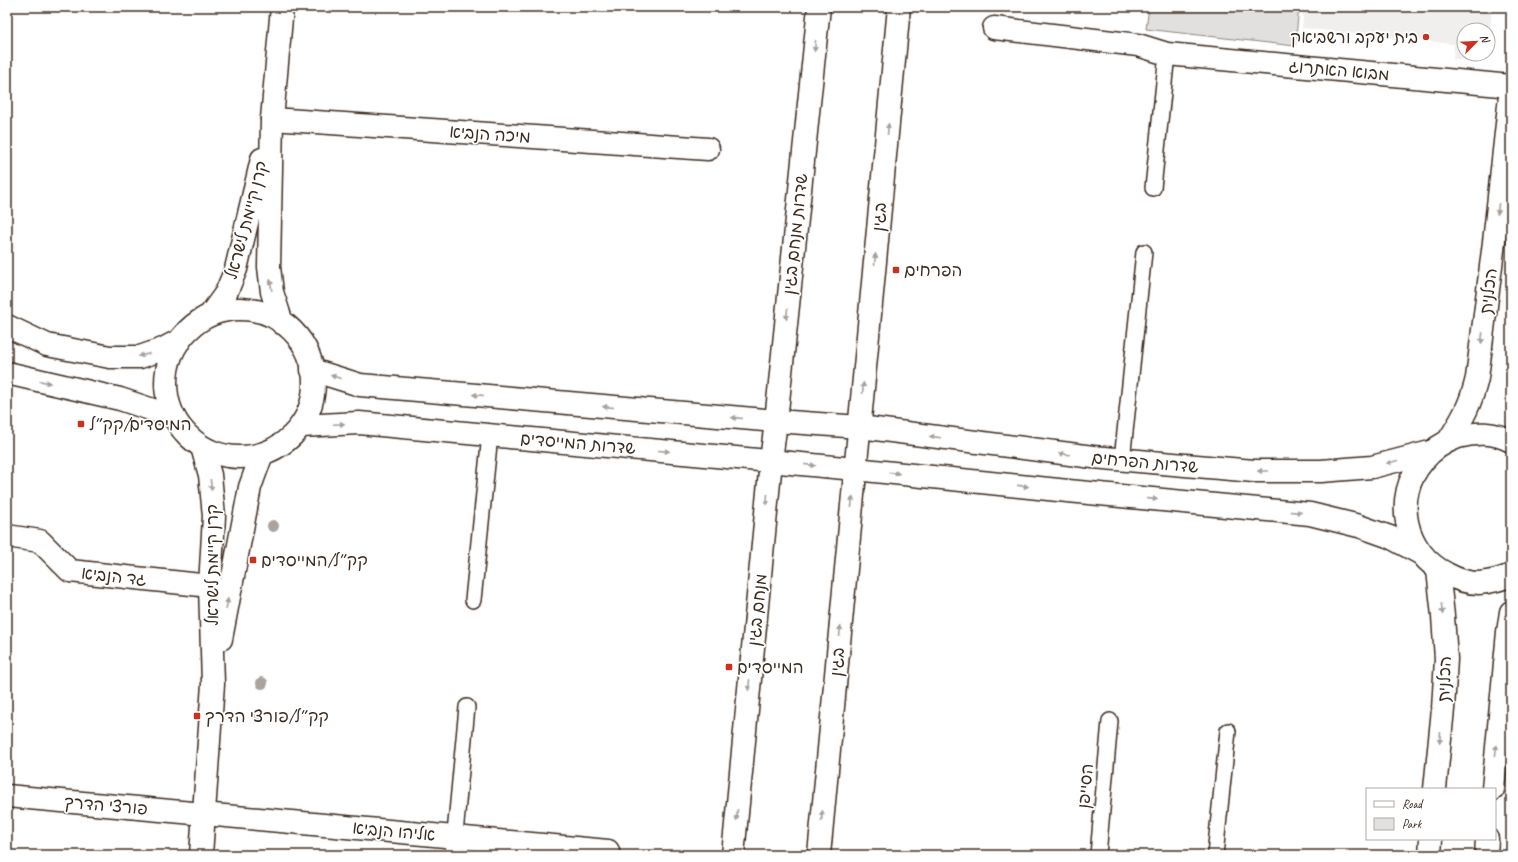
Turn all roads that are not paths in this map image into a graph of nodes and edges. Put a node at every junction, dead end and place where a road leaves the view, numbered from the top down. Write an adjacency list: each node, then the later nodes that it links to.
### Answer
1 (282, 7): 7 (street, קרן קיימת לישראל)
2 (819, 7): 18 (street, שדרות מנחם בגין, one-way to 18)
3 (899, 7): 20 (street, בגין, one-way to 3)
4 (994, 28): 5 (street, מבוא האתרוג)
5 (1168, 54): 6 (street, מבוא האתרוג); 9 (lane)
6 (1511, 86): 22 (street, הכלנית, one-way to 22)
7 (272, 119): 8 (street, מיכה הנביא); 11 (street, קרן קיימת לישראל); 12 (street, קרן קיימת לישראל, one-way to 7)
8 (708, 149)
9 (1153, 188)
10 (1144, 252): 27 (lane)
11 (210, 315): 12 (street); 14 (street)
12 (282, 323): 15 (street)
13 (7, 326): 14 (street, one-way to 13)
14 (180, 340): 17 (street)
15 (312, 370): 18 (street, one-way to 15); 19 (street)
16 (7, 373): 17 (street, one-way to 17)
17 (174, 417): 24 (street)
18 (776, 421): 20 (street); 28 (street, שדרות מנחם בגין)
19 (301, 426): 21 (street, שדרות המייסדים, one-way to 21); 26 (street)
20 (860, 427): 27 (street, שדרות הפרחים, one-way to 20); 29 (street)
21 (490, 435): 28 (street, שדרות המייסדים, one-way to 28); 35 (lane)
22 (1449, 440): 23 (street); 25 (street)
23 (1511, 441)
24 (202, 447): 26 (street); 34 (street, קרן קיימת לישראל, one-way to 34)
25 (1430, 452): 27 (street, שדרות הפרחים, one-way to 27); 31 (street)
26 (262, 454): 37 (street, קרן קיימת לישראל, one-way to 26)
27 (1122, 460)
28 (771, 461): 29 (street, שדרות המייסדים, one-way to 29); 50 (street, מנחם בגין, one-way to 50)
29 (855, 469): 31 (street, one-way to 31); 51 (street, בגין, one-way to 29)
30 (7, 536): 34 (street, גד הנביא)
31 (1420, 553): 32 (street)
32 (1438, 570): 33 (street); 41 (street, הכלנית, one-way to 41)
33 (1511, 575)
34 (210, 586): 37 (street, קרן קיימת לישראל)
35 (473, 600)
36 (1511, 612): 42 (street, one-way to 36)
37 (212, 684): 44 (street, קרן קיימת לישראל)
38 (466, 707): 47 (lane)
39 (1110, 721): 52 (lane, הסייפן)
40 (1228, 731): 53 (lane)
41 (1435, 788)
42 (1492, 788)
43 (7, 796): 44 (street, פורצי הדרך)
44 (204, 814): 47 (street, אליהו הנביא); 49 (street, קרן קיימת לישראל)
45 (1431, 840): 54 (street)
46 (1487, 840): 55 (street)
47 (454, 846): 48 (street, אליהו הנביא)
48 (608, 851)
49 (201, 855)
50 (733, 855)
51 (819, 855)
52 (1098, 855)
53 (1215, 855)
54 (1430, 855)
55 (1486, 855)

